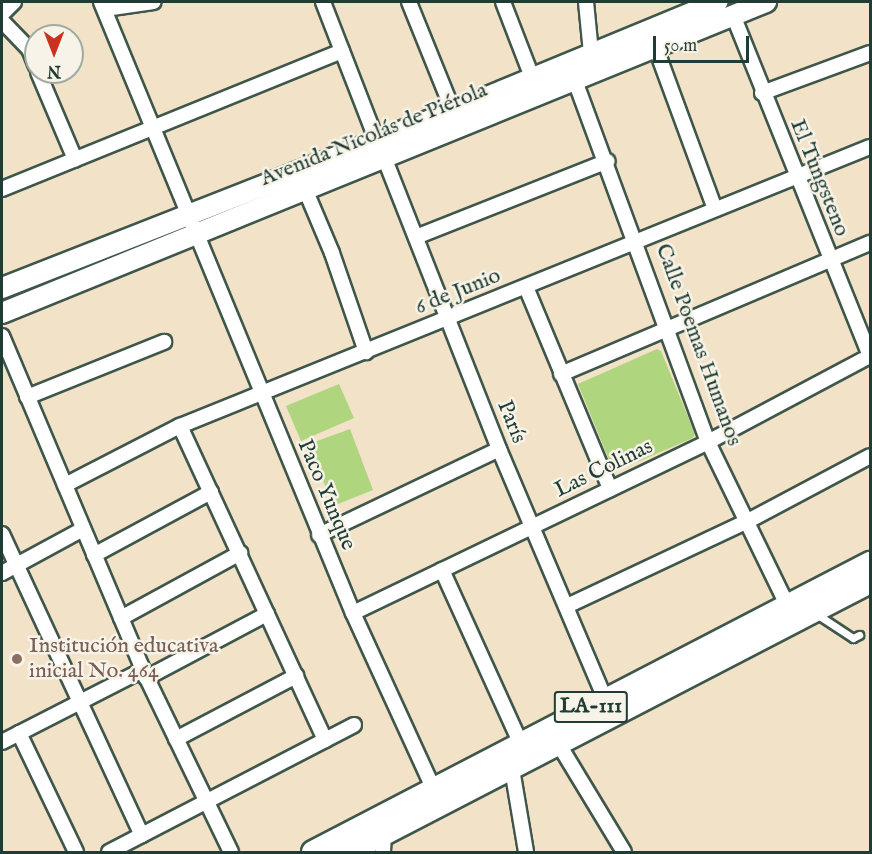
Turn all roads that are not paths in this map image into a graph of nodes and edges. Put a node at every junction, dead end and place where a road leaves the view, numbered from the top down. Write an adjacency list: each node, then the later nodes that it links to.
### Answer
1 (14, 2): 11 (street)
2 (154, 2): 9 (street)
3 (323, 2): 16 (street, París)
4 (409, 2): 23 (street)
5 (503, 2): 19 (street)
6 (586, 2): 18 (street)
7 (717, 2): 10 (street, Avenida Nicolás de Piérola)
8 (766, 2): 12 (street, Avenida Nicolás de Piérola)
9 (103, 5): 24 (street, Paco Yunque)
10 (683, 8): 18 (street, Avenida Nicolás de Piérola)
11 (2, 14)
12 (733, 15): 15 (street, Avenida Nicolás de Piérola); 22 (street, El Tungsteno)
13 (2, 21): 14 (street)
14 (24, 44)
15 (655, 46): 20 (street, Avenida Nicolás de Piérola); 32 (street)
16 (342, 51): 24 (street); 26 (street, París)
17 (870, 52): 22 (street)
18 (591, 53): 19 (street, Avenida Nicolás de Piérola)
19 (532, 77): 23 (street, Avenida Nicolás de Piérola)
20 (574, 78): 26 (street, Avenida Nicolás de Piérola); 28 (street, Calle Poemas Humanos)
21 (43, 84): 27 (street)
22 (762, 93): 29 (street, El Tungsteno)
23 (453, 111): 26 (street, Avenida Nicolás de Piérola)
24 (150, 129): 27 (street); 33 (street, Paco Yunque)
25 (870, 147): 29 (street, 6 de Junio)
26 (380, 149): 31 (street, Avenida Nicolás de Piérola); 33 (street, Avenida Nicolás de Piérola); 34 (street, París)
27 (75, 159): 30 (street)
28 (608, 161): 34 (street); 35 (street, Calle Poemas Humanos)
29 (795, 176): 32 (street, 6 de Junio); 37 (street, El Tungsteno)
30 (2, 189)
31 (305, 189): 33 (street, Avenida Nicolás de Piérola); 45 (street)
32 (715, 209): 35 (street, 6 de Junio)
33 (195, 224): 39 (street, Avenida Nicolás de Piérola); 40 (street, Avenida Nicolás de Piérola); 48 (street, Paco Yunque)
34 (416, 237): 41 (street, París)
35 (637, 241): 38 (street, 6 de Junio); 42 (street, Calle Poemas Humanos)
36 (870, 243): 37 (street)
37 (830, 260): 42 (street); 46 (street, El Tungsteno)
38 (526, 287): 41 (street, 6 de Junio); 47 (street)
39 (2, 288)
40 (2, 313)
41 (448, 320): 45 (street, 6 de Junio); 52 (street, París)
42 (665, 330): 47 (street); 51 (street, Calle Poemas Humanos)
43 (2, 336): 49 (street)
44 (164, 342): 49 (street)
45 (366, 352): 48 (street, 6 de Junio)
46 (870, 356): 51 (street, Las Colinas)
47 (561, 374): 55 (street)
48 (260, 394): 50 (street, 6 de Junio); 61 (street, Paco Yunque)
49 (27, 397): 54 (street)
50 (180, 426): 54 (street, 6 de Junio); 56 (street)
51 (708, 442): 55 (street, Las Colinas); 57 (street, Calle Poemas Humanos)
52 (499, 449): 58 (street, París); 61 (street)
53 (870, 456): 57 (street)
54 (64, 485): 59 (street)
55 (610, 489): 58 (street, Las Colinas)
56 (211, 492): 62 (street); 63 (street)
57 (748, 521): 69 (street); 71 (street, Calle Poemas Humanos)
58 (531, 527): 66 (street, Las Colinas); 69 (street, París)
59 (83, 529): 63 (street); 65 (street)
60 (2, 534): 65 (street)
61 (320, 535): 70 (street, Paco Yunque)
62 (240, 553): 72 (street); 73 (street)
63 (94, 555): 73 (street)
64 (870, 564): 71 (main road, LA-111)
65 (16, 565): 67 (street); 78 (street)
66 (442, 570): 70 (street, Las Colinas); 85 (street)
67 (2, 573)
68 (870, 582): 71 (main road, LA-111)
69 (567, 606): 77 (street, París)
70 (353, 613): 86 (street, Paco Yunque)
71 (799, 613): 74 (lane); 77 (main road, LA-111); 84 (main road, LA-111)
72 (267, 614): 75 (street); 76 (street)
73 (121, 618): 75 (street)
74 (859, 635)
75 (145, 674): 78 (street); 81 (street)
76 (296, 676): 81 (street); 82 (street)
77 (605, 699): 85 (main road, LA-111)
78 (77, 701): 80 (street); 88 (street)
79 (354, 725): 82 (street)
80 (19, 733): 83 (street); 90 (street)
81 (176, 739): 87 (street)
82 (325, 740): 87 (street)
83 (2, 742)
84 (558, 743): 85 (main road, LA-111); 96 (street)
85 (512, 753): 86 (main road, LA-111); 89 (main road, LA-111); 95 (street)
86 (433, 788): 93 (main road, LA-111)
87 (206, 801): 88 (street); 92 (street)
88 (142, 835): 91 (street)
89 (383, 843): 94 (main road, LA-111)
90 (76, 852)
91 (109, 852)
92 (231, 852)
93 (313, 852)
94 (349, 852)
95 (526, 852)
96 (624, 852)

